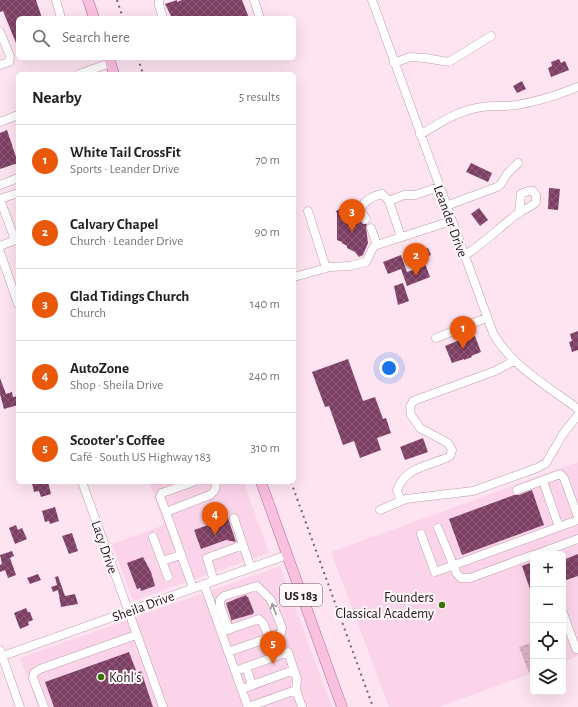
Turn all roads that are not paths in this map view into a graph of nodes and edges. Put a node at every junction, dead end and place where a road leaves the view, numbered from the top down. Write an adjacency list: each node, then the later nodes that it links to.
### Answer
1 (56, 0): 6 (street)
2 (88, 0): 7 (main road)
3 (159, 0): 8 (street)
4 (254, 0): 9 (street)
5 (372, 0): 13 (street, Leander Drive)
6 (61, 16)
7 (93, 16)
8 (162, 16)
9 (259, 16)
10 (0, 32): 14 (street)
11 (491, 36): 13 (street)
12 (110, 60): 15 (street); 16 (main road)
13 (394, 63): 20 (street, Leander Drive)
14 (0, 65)
15 (89, 72)
16 (113, 72)
17 (578, 87): 20 (street)
18 (16, 116): 19 (street)
19 (0, 122)
20 (420, 135): 24 (street, Leander Drive)
21 (518, 164): 28 (street)
22 (16, 179): 23 (street)
23 (0, 185)
24 (439, 187): 27 (street); 28 (street, Leander Drive)
25 (16, 194): 26 (street)
26 (0, 199): 35 (street)
27 (389, 201): 31 (street); 34 (street)
28 (446, 206): 32 (street, Leander Drive)
29 (308, 211): 41 (street)
30 (519, 213): 40 (street)
31 (366, 219)
32 (451, 221): 34 (street); 40 (street, Leander Drive)
33 (371, 228): 37 (street)
34 (401, 237): 37 (street)
35 (16, 238)
36 (16, 240): 38 (street)
37 (377, 245): 41 (street)
38 (0, 246)
39 (0, 252): 43 (street)
40 (464, 256): 44 (street, Leander Drive)
41 (326, 268): 42 (street)
42 (296, 276)
43 (16, 298)
44 (486, 318): 45 (street); 46 (street, Leander Drive)
45 (436, 338)
46 (514, 361): 47 (street, Leander Drive); 55 (street)
47 (578, 409)
48 (578, 415): 55 (street)
49 (543, 481): 54 (street); 59 (street); 60 (street)
50 (83, 484): 77 (street, Lacy Drive)
51 (187, 484): 57 (street)
52 (216, 484): 57 (street)
53 (262, 484): 68 (main road, US 183)
54 (517, 490)
55 (401, 501): 56 (street)
56 (380, 510)
57 (166, 512): 67 (street)
58 (234, 518): 65 (street)
59 (578, 519): 60 (street)
60 (559, 527): 71 (street)
61 (438, 528): 71 (street)
62 (421, 534): 71 (street)
63 (153, 537): 70 (street)
64 (578, 539): 66 (street)
65 (244, 545): 72 (street); 74 (street)
66 (545, 551)
67 (181, 555): 70 (street); 76 (street)
68 (287, 555): 72 (street, Sheila Drive); 96 (main road, US 183)
69 (530, 556): 71 (street)
70 (162, 561): 73 (street)
71 (453, 566)
72 (251, 568): 74 (street, Sheila Drive)
73 (168, 577)
74 (214, 581): 75 (street, Sheila Drive)
75 (204, 584): 76 (street, Sheila Drive); 79 (street)
76 (193, 588): 77 (street, Sheila Drive)
77 (128, 611): 80 (street, Lacy Drive); 84 (street, Sheila Drive)
78 (566, 622): 82 (street)
79 (225, 631): 81 (street); 81 (street, one-way to 79); 83 (street)
80 (136, 635): 92 (street); 93 (street, Lacy Drive)
81 (268, 638): 83 (street)
82 (578, 649)
83 (228, 652): 87 (street)
84 (1, 655): 91 (street)
85 (246, 667): 86 (street); 87 (street); 88 (street)
86 (294, 670): 88 (street); 90 (street)
87 (235, 671): 89 (street)
88 (252, 685): 89 (street)
89 (242, 689): 94 (street)
90 (296, 690): 94 (street); 95 (street)
91 (20, 707)
92 (44, 707)
93 (163, 707)
94 (248, 707)
95 (302, 707)
96 (342, 707)

